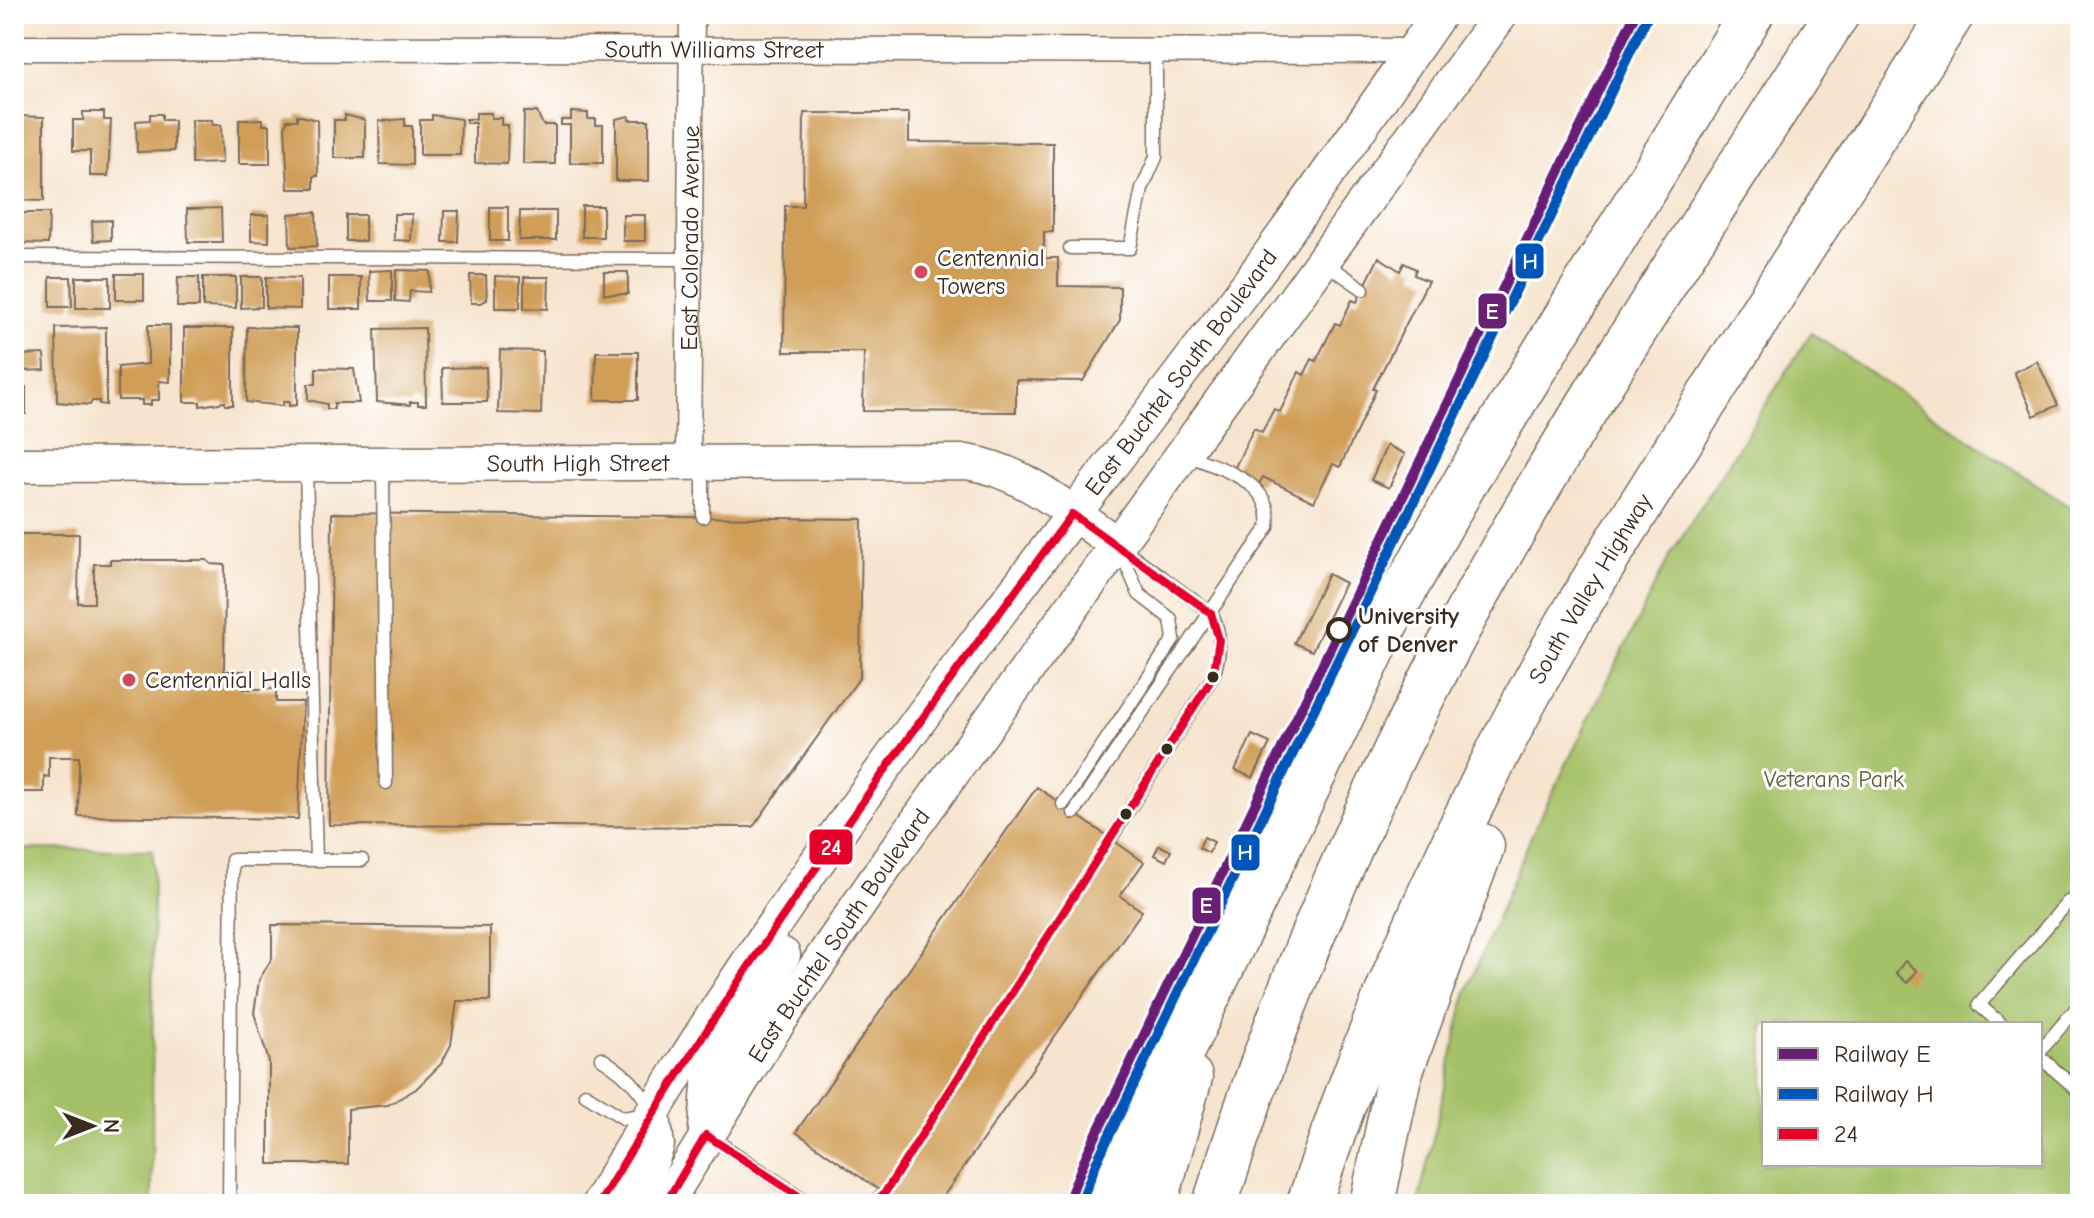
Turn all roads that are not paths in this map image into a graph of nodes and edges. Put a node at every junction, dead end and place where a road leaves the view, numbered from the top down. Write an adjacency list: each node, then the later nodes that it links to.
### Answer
1 (692, 14): 8 (street, East Colorado Avenue)
2 (1439, 14): 10 (main road, East Buchtel South Boulevard)
3 (1501, 14): 14 (main road, East Buchtel South Boulevard)
4 (1837, 14): 53 (highway)
5 (1952, 14): 24 (highway, South Valley Highway)
6 (1751, 15): 28 (highway)
7 (14, 48): 8 (street, South Williams Street)
8 (691, 49): 9 (street, South Williams Street); 13 (street, East Colorado Avenue)
9 (1156, 50): 10 (street, South Williams Street); 11 (lane)
10 (1414, 51): 21 (main road, East Buchtel South Boulevard)
11 (1070, 248)
12 (14, 257): 13 (lane)
13 (689, 259): 17 (street, East Colorado Avenue)
14 (1324, 262): 15 (lane); 16 (main road, East Buchtel South Boulevard)
15 (1363, 289)
16 (1185, 454): 23 (main road, East Buchtel South Boulevard); 25 (lane)
17 (695, 462): 18 (main road, South High Street); 21 (main road, South High Street); 22 (lane)
18 (383, 464): 20 (main road, South High Street); 26 (lane)
19 (14, 465): 20 (main road, South High Street)
20 (306, 465): 31 (lane)
21 (1072, 514): 23 (main road, South High Street); 33 (main road, East Buchtel South Boulevard)
22 (703, 517)
23 (1118, 545): 25 (lane); 27 (lane); 43 (main road, East Buchtel South Boulevard)
24 (1609, 555): 54 (highway, South Valley Highway); 55 (highway)
25 (1211, 613): 29 (lane); 30 (lane)
26 (386, 783)
27 (1063, 804)
28 (1296, 807): 51 (highway); 52 (highway)
29 (1074, 813)
30 (1111, 838)
31 (316, 860): 32 (lane); 46 (lane)
32 (362, 860)
33 (812, 873): 42 (main road, East Buchtel South Boulevard); 43 (main road)
34 (2068, 902): 36 (lane)
35 (2080, 1004): 37 (lane)
36 (1999, 1022)
37 (2042, 1052)
38 (2042, 1056): 40 (lane)
39 (601, 1058): 42 (lane)
40 (2080, 1092)
41 (585, 1094): 42 (lane)
42 (653, 1113): 47 (main road, East Buchtel South Boulevard); 48 (main road)
43 (706, 1135): 45 (main road, East Buchtel South Boulevard); 49 (lane)
44 (884, 1194): 50 (lane)
45 (673, 1198)
46 (229, 1204)
47 (599, 1204)
48 (636, 1204)
49 (811, 1204)
50 (871, 1204)
51 (1109, 1204)
52 (1155, 1204)
53 (1215, 1204)
54 (1309, 1204)
55 (1372, 1204)

